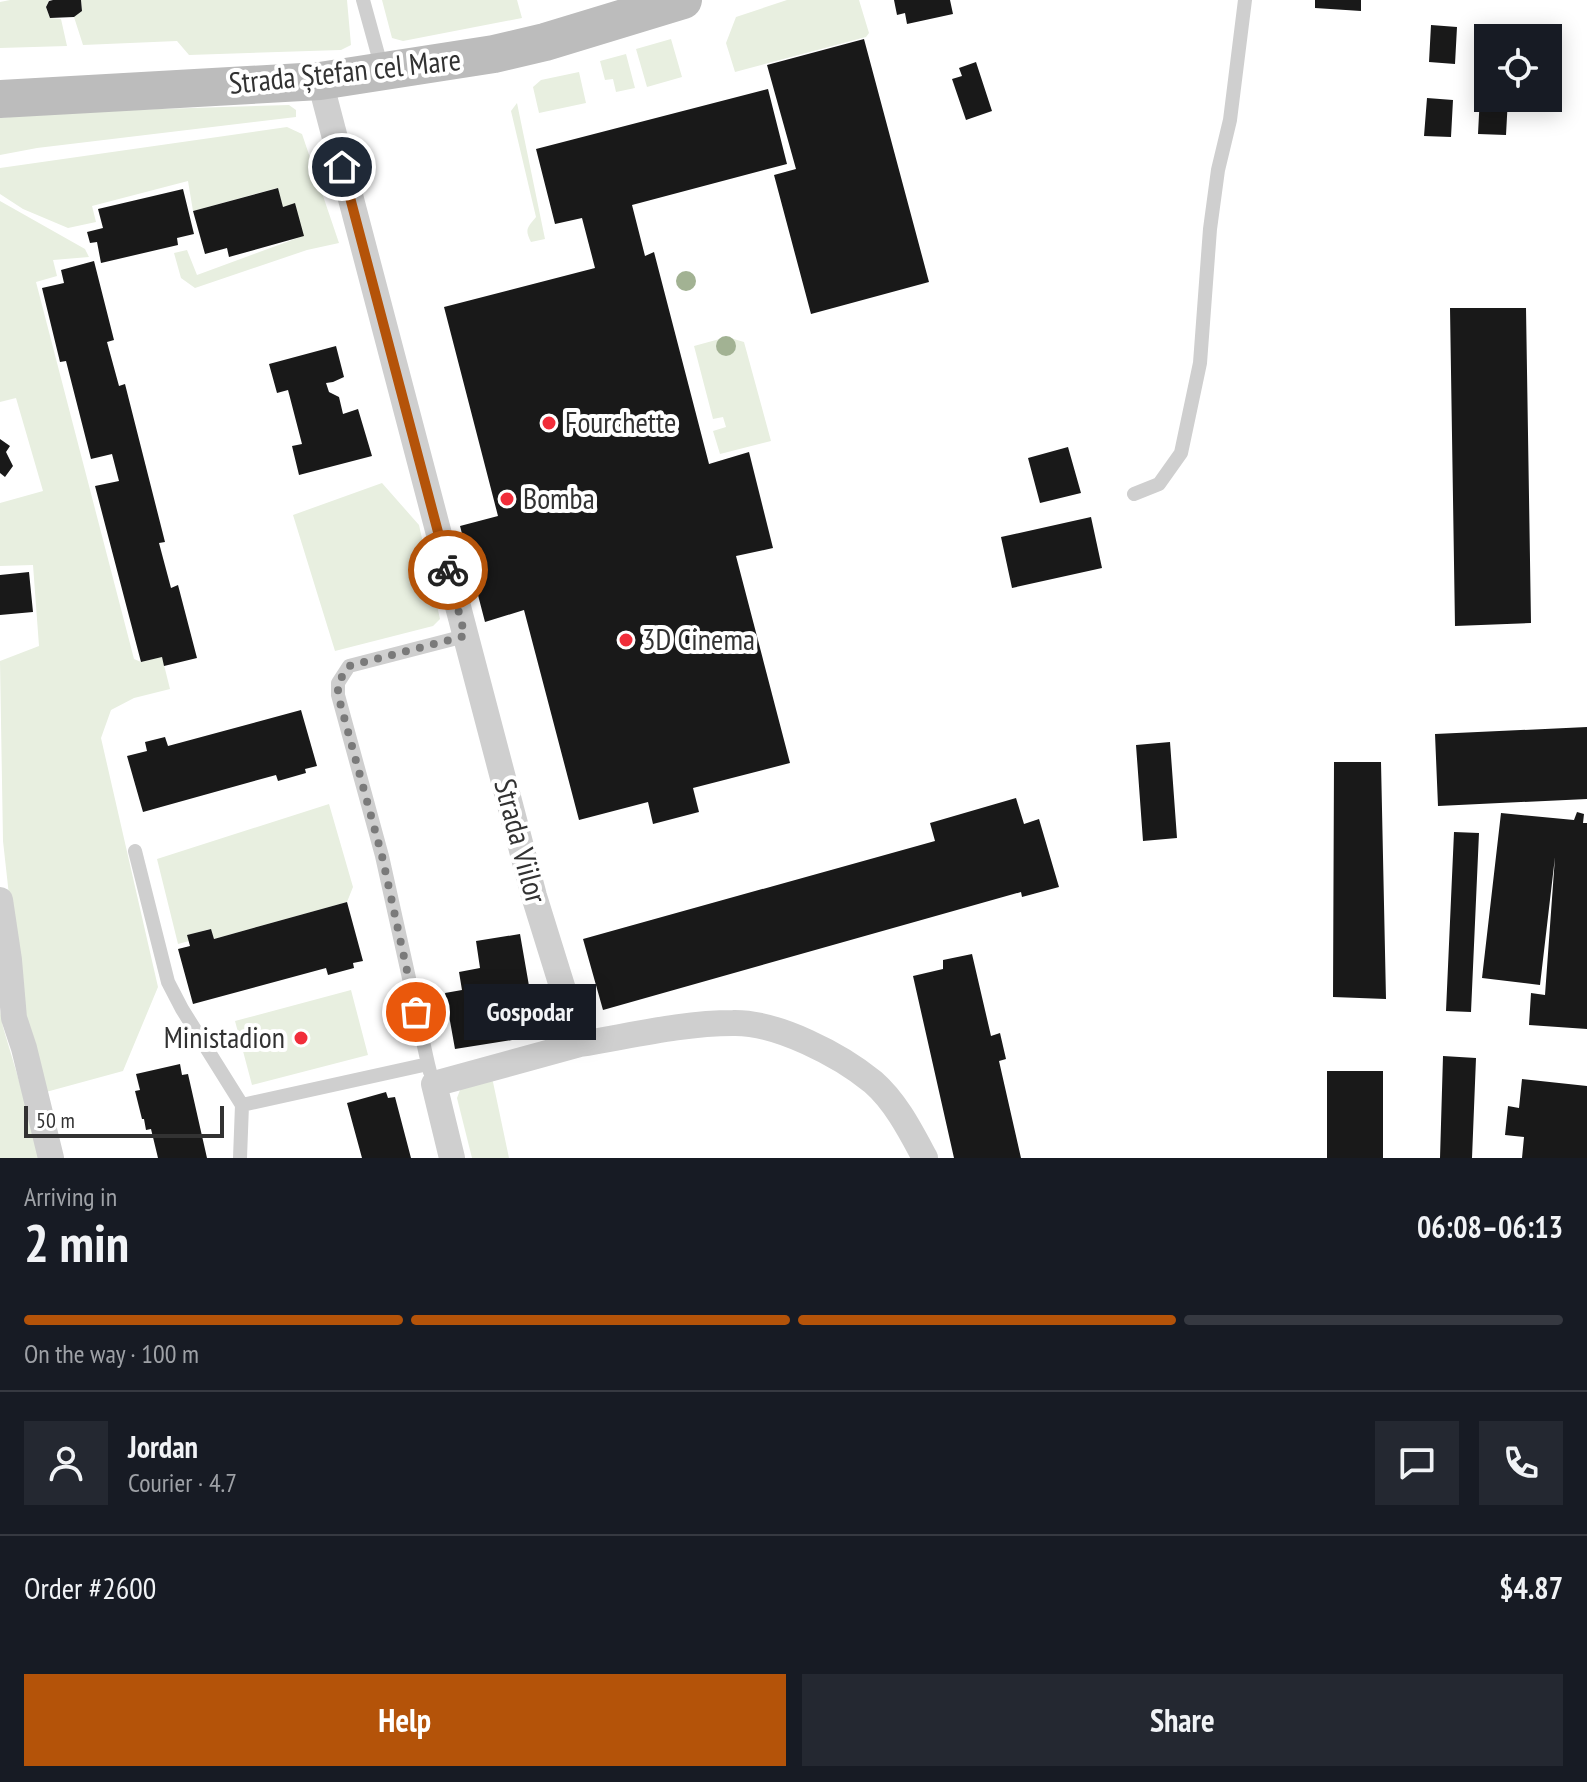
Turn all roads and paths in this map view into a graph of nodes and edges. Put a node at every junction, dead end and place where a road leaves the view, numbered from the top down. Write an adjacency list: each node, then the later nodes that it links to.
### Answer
1 (363, 0): 4 (lane)
2 (683, 0): 4 (main road, Strada Ștefan cel Mare)
3 (1245, 0): 7 (lane)
4 (382, 72): 5 (main road, Strada Ștefan cel Mare)
5 (320, 81): 6 (main road, Strada Ștefan cel Mare); 8 (street, Strada Viilor)
6 (0, 99)
7 (1134, 494)
8 (465, 636): 11 (street, Strada Viilor); 12 (lane)
9 (135, 851): 13 (lane)
10 (0, 900): 14 (street)
11 (580, 1044): 12 (street); 17 (street)
12 (431, 1074): 13 (lane); 16 (street)
13 (242, 1105): 15 (lane)
14 (51, 1158)
15 (240, 1158)
16 (452, 1158)
17 (925, 1158)

